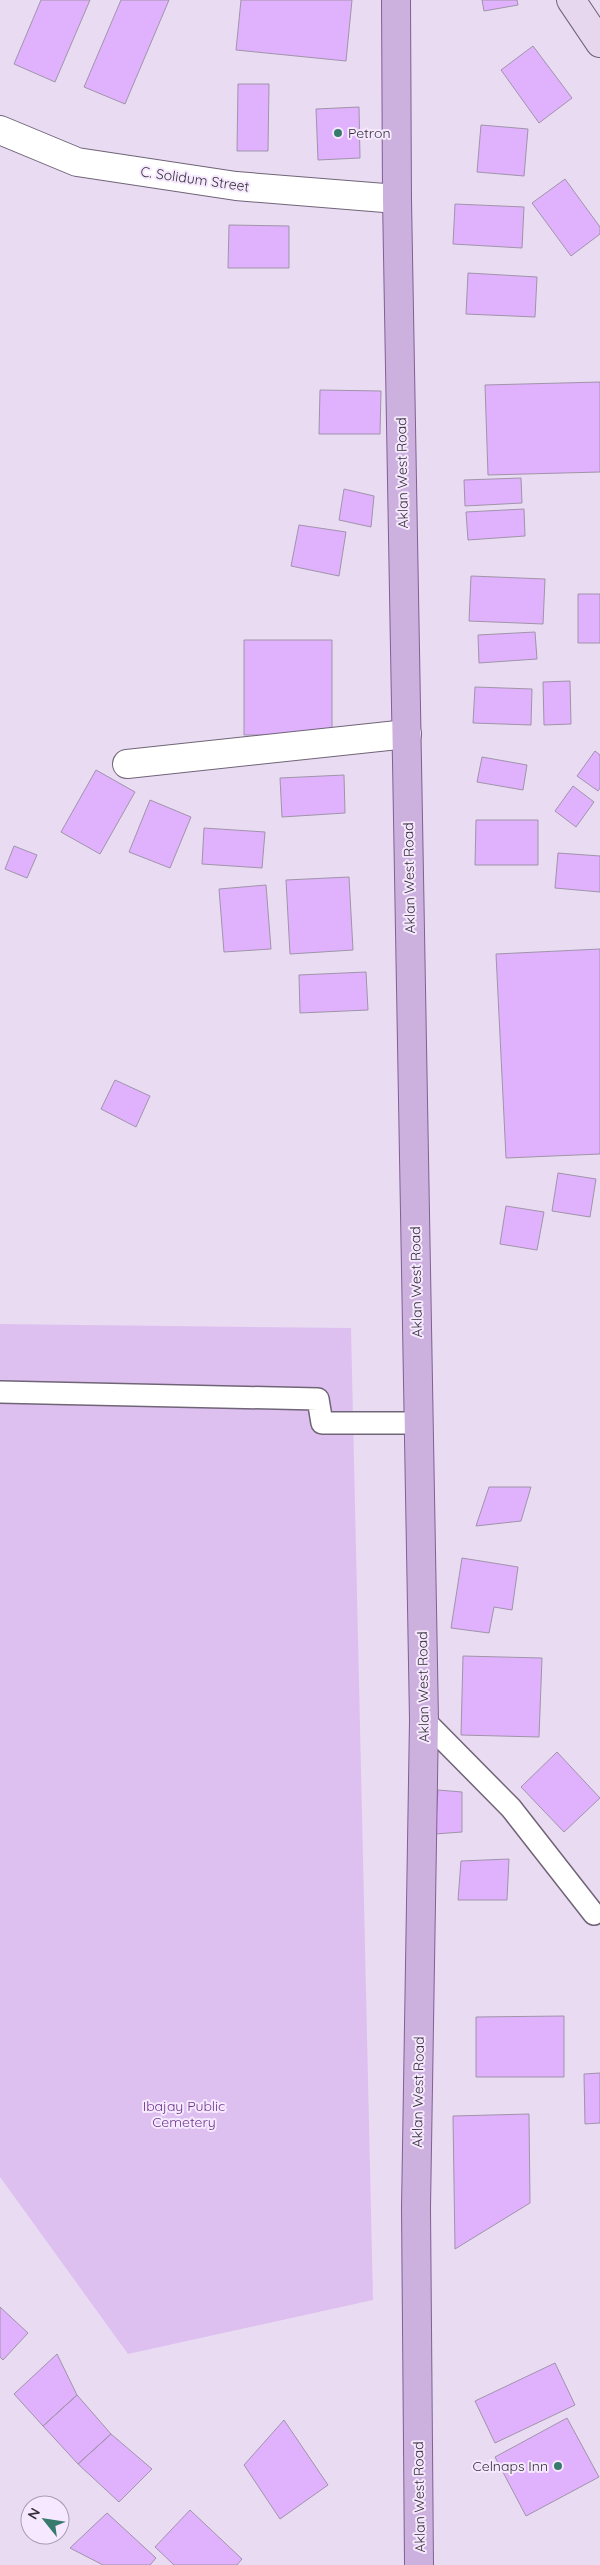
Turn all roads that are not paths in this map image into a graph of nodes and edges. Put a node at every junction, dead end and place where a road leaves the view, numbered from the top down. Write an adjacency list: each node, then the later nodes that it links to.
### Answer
1 (396, 0): 5 (main road, Aklan West Road)
2 (571, 0): 3 (street)
3 (600, 43)
4 (0, 130): 5 (street, C. Solidum Street)
5 (398, 199): 6 (main road, Aklan West Road)
6 (407, 734): 7 (street); 9 (main road, Aklan West Road)
7 (127, 764)
8 (0, 1392): 9 (lane)
9 (418, 1423): 10 (main road, Aklan West Road)
10 (424, 1720): 11 (lane); 12 (main road, Aklan West Road)
11 (594, 1914)
12 (420, 2565)

